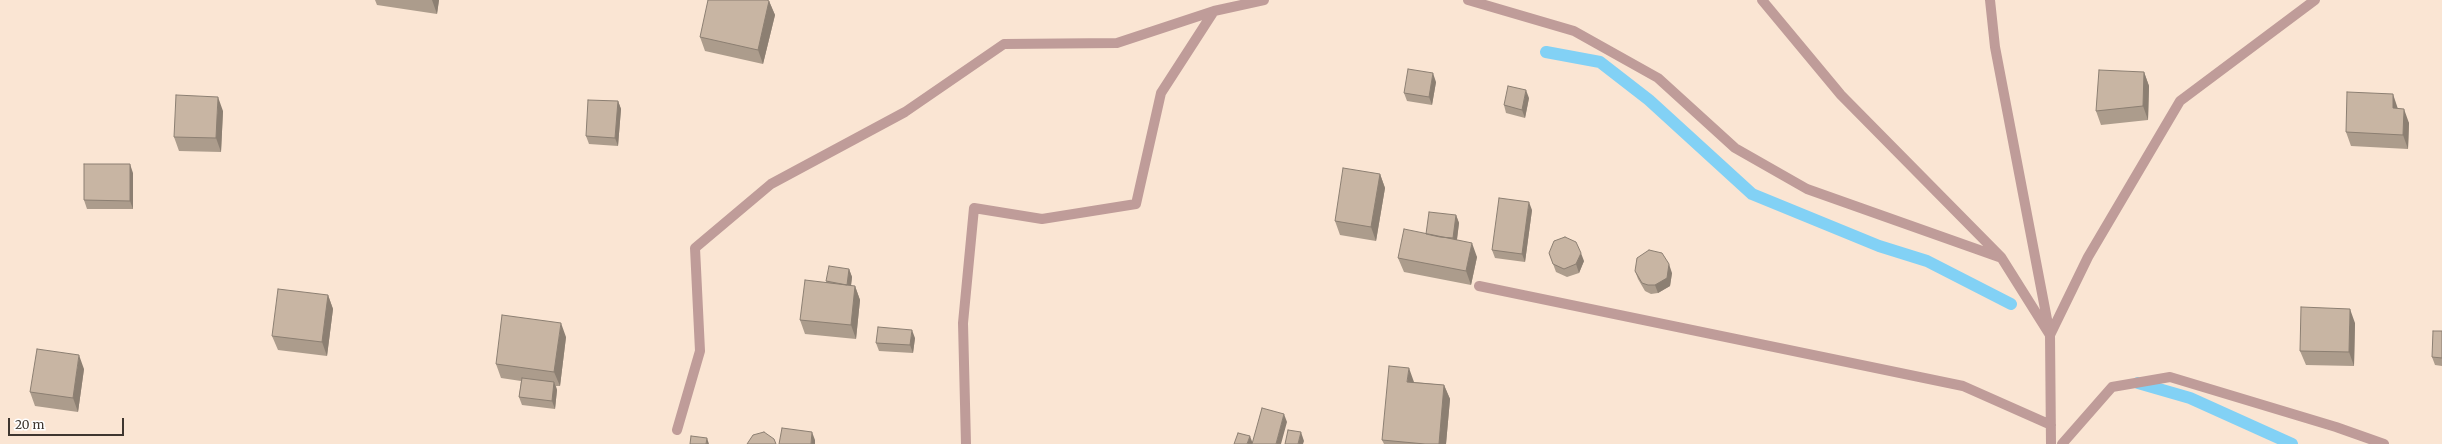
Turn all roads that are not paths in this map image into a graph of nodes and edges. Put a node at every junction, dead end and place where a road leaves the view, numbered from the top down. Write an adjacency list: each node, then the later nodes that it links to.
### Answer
1 (1264, 0): 6 (street)
2 (1468, 0): 7 (street)
3 (1762, 0): 7 (street)
4 (1990, 0): 9 (street)
5 (2315, 0): 9 (street)
6 (1214, 11): 11 (street); 12 (street)
7 (2001, 257): 9 (street)
8 (1478, 286): 10 (street)
9 (2050, 335): 10 (street)
10 (2051, 425): 13 (street)
11 (677, 430)
12 (966, 444)
13 (2051, 444)
14 (2062, 444): 15 (street)
15 (2384, 444)

